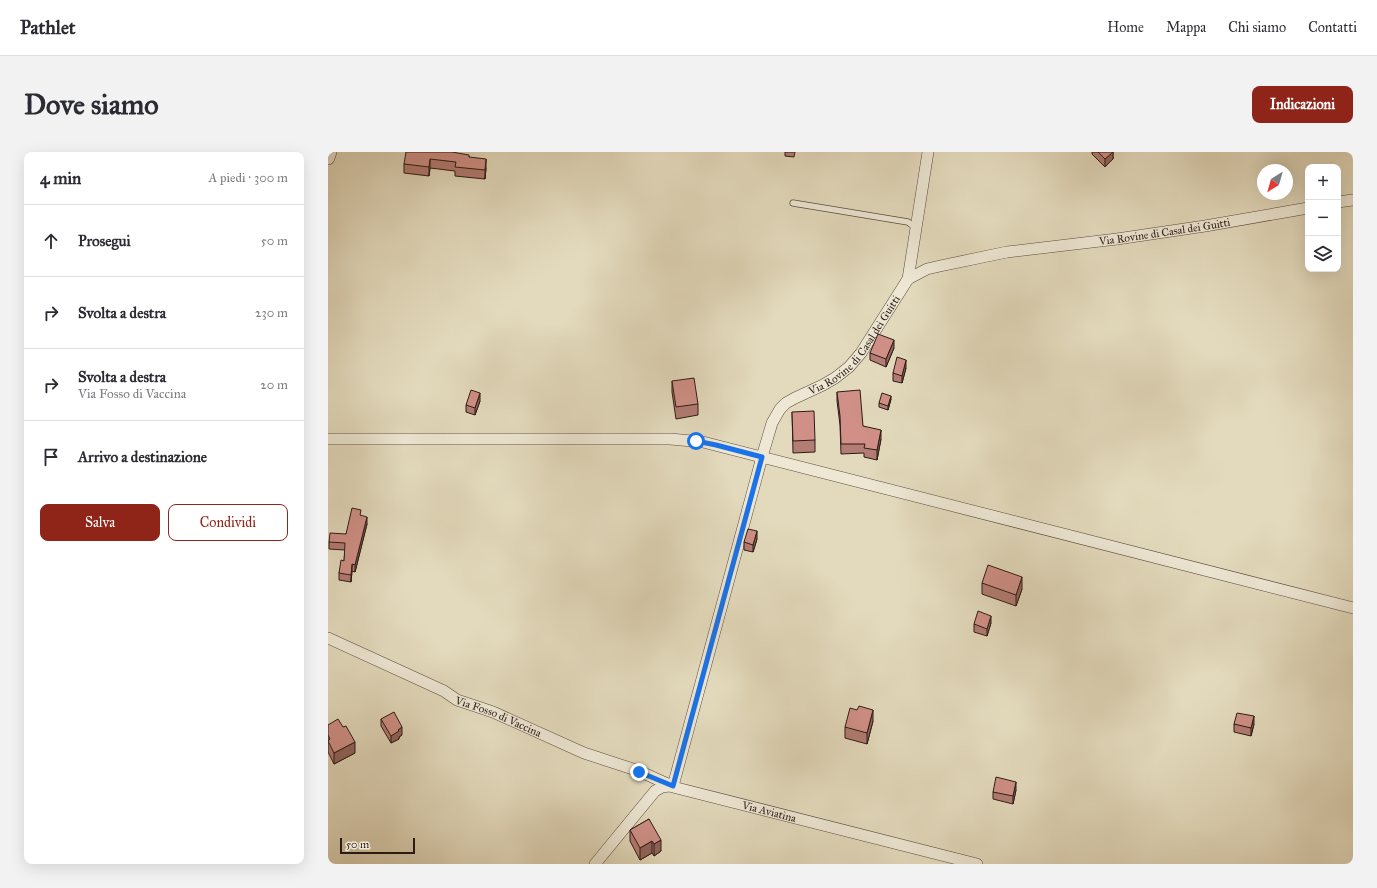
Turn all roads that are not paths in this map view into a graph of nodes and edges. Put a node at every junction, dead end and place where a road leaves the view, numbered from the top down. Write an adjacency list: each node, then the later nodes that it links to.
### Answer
1 (330, 152): 3 (street)
2 (928, 152): 8 (street)
3 (328, 158)
4 (1353, 200): 5 (street)
5 (1341, 202)
6 (792, 203): 8 (lane)
7 (1305, 209): 9 (street, Via Rovine di Casal dei Guitti)
8 (916, 229): 9 (street)
9 (908, 279): 11 (street, Via Rovine di Casal dei Guitti)
10 (328, 439): 11 (street)
11 (762, 457): 12 (street); 14 (street, Via Rovine di Casal dei Guitti)
12 (1353, 608)
13 (328, 638): 14 (street, Via Fosso di Vaccina)
14 (673, 786): 15 (street); 16 (street, Via Aviatina)
15 (595, 864)
16 (977, 864)

